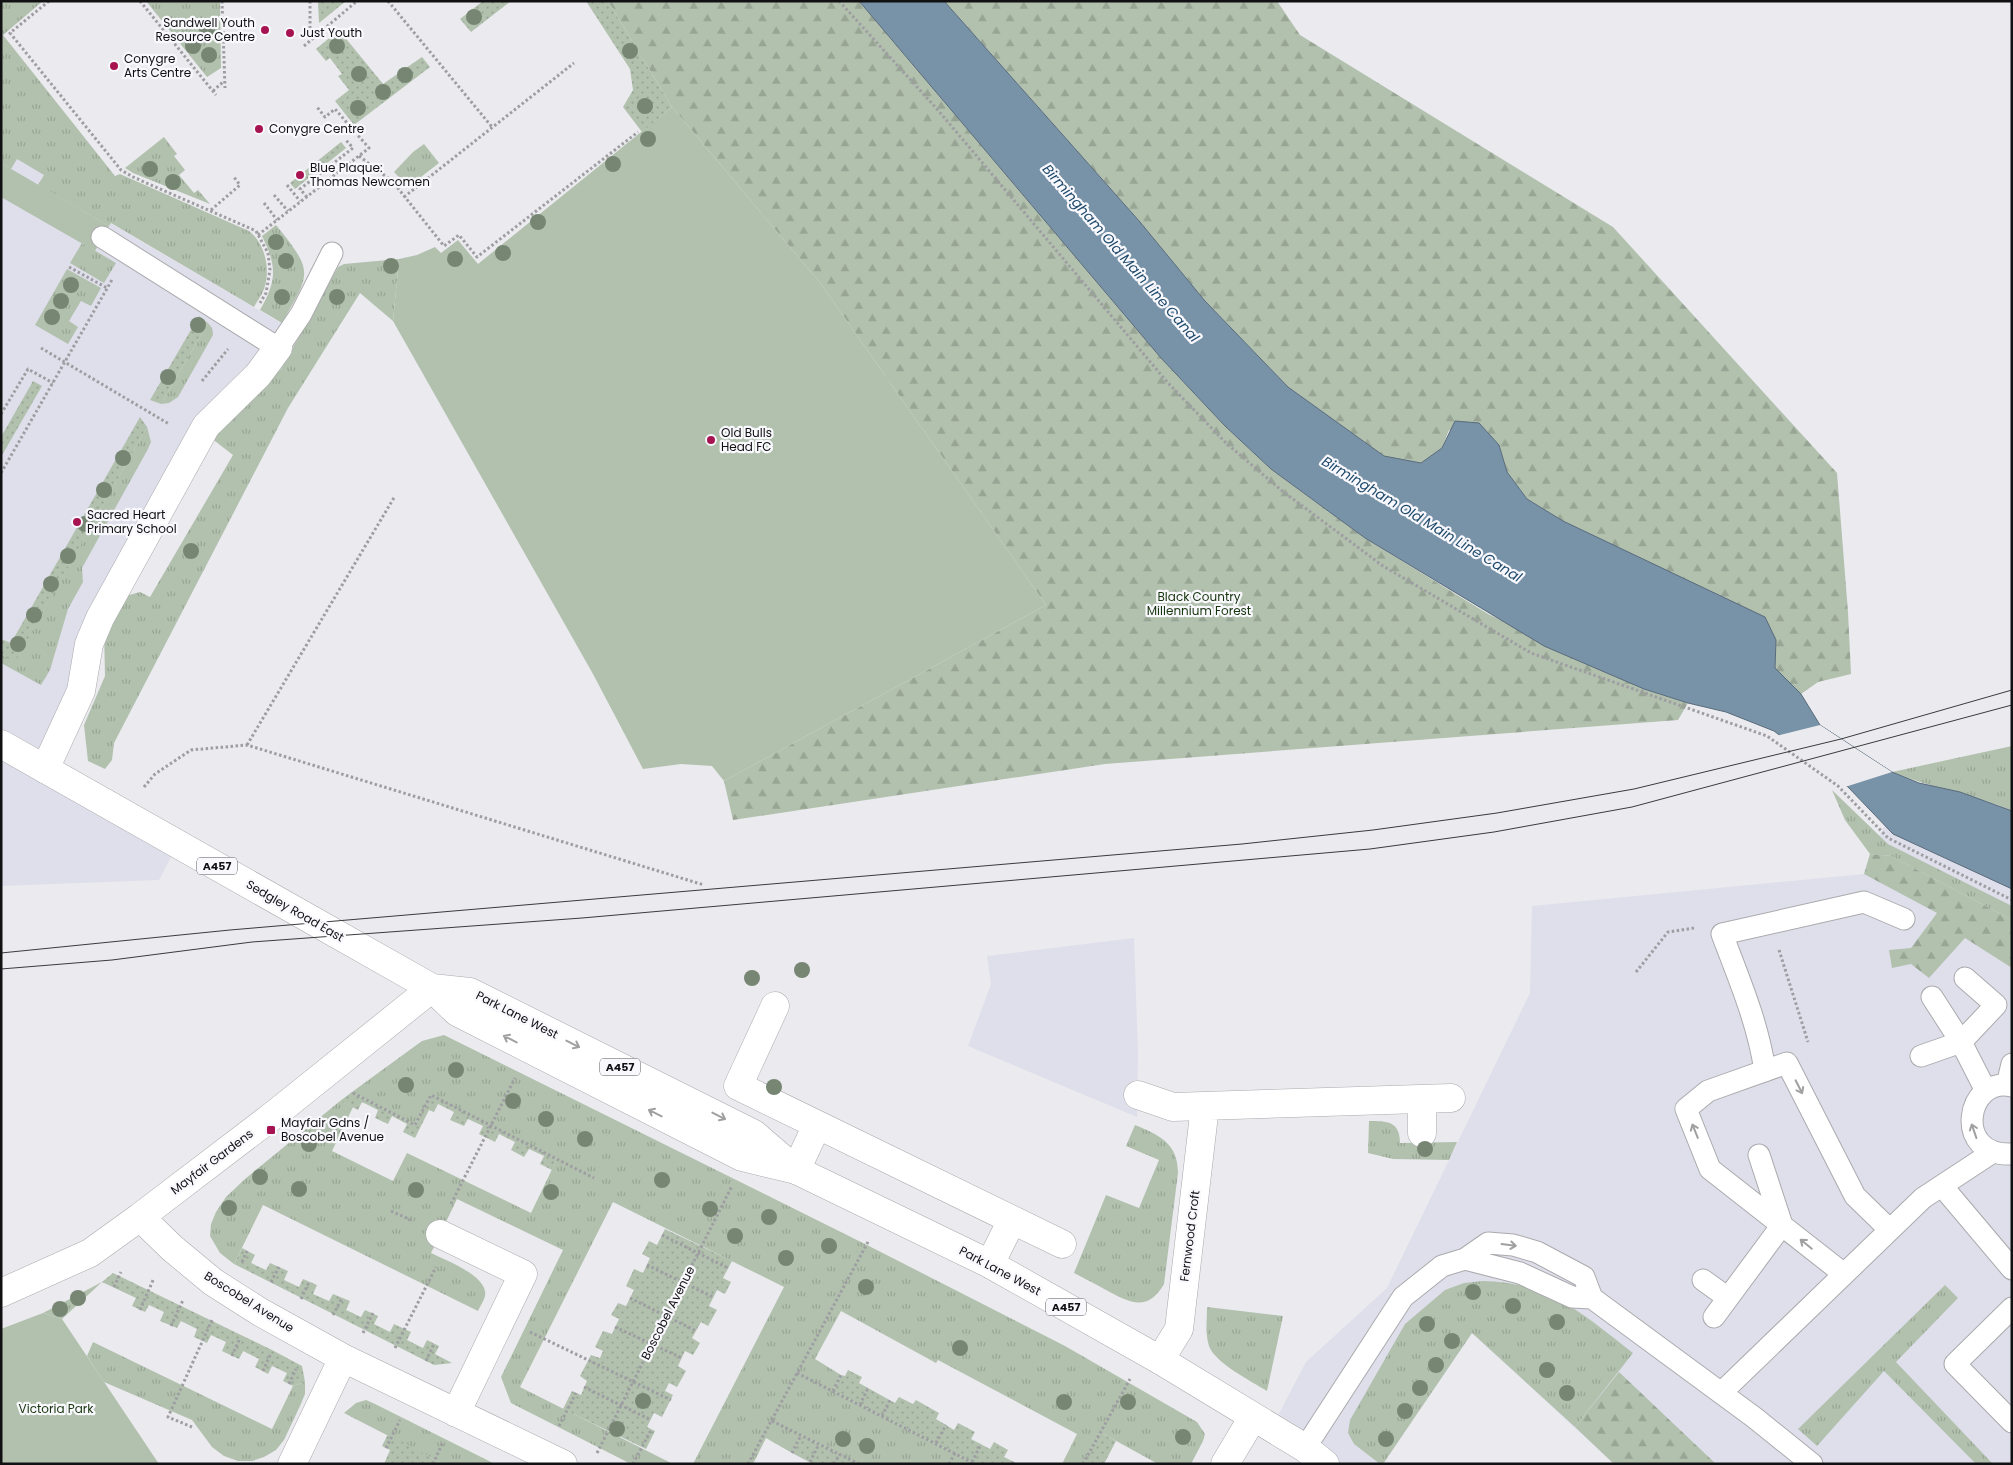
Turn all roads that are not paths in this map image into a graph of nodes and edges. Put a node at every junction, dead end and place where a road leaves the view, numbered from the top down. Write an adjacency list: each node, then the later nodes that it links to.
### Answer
1 (102, 237): 3 (lane)
2 (332, 253): 3 (lane)
3 (278, 348): 5 (street)
4 (1, 744): 5 (street, Sedgley Road East / A457)
5 (45, 769): 8 (street, Sedgley Road East / A457)
6 (1904, 919): 14 (lane)
7 (1965, 978): 11 (lane)
8 (432, 988): 25 (street, Park Lane West / A457); 27 (street, Mayfair Gardens)
9 (1932, 997): 11 (lane)
10 (775, 1006): 21 (street)
11 (1961, 1042): 12 (lane); 16 (lane)
12 (1921, 1056)
13 (2012, 1064): 15 (lane)
14 (1765, 1071): 29 (lane, one-way to 14); 30 (lane, one-way to 30)
15 (2010, 1086): 16 (lane)
16 (1986, 1091): 23 (lane, one-way to 16)
17 (1138, 1095): 20 (street)
18 (1451, 1098): 19 (street)
19 (1422, 1099): 20 (street); 22 (street)
20 (1205, 1106): 42 (street, Fernwood Croft)
21 (817, 1125): 25 (street); 28 (street)
22 (1422, 1133)
23 (2003, 1153): 26 (lane)
24 (1759, 1156): 29 (lane)
25 (796, 1170): 33 (street, Park Lane West / A457)
26 (1942, 1186): 30 (lane); 34 (lane)
27 (140, 1217): 37 (street, Mayfair Gardens); 41 (street, Boscobel Avenue)
28 (1012, 1220): 32 (street); 33 (street)
29 (1782, 1225): 35 (lane, one-way to 29); 38 (lane)
30 (1890, 1230): 35 (lane)
31 (440, 1234): 44 (street)
32 (1062, 1244)
33 (990, 1264): 42 (street, Park Lane West / A457)
34 (2012, 1269)
35 (1844, 1274): 43 (lane)
36 (1703, 1280): 38 (lane)
37 (1, 1293)
38 (1728, 1298): 40 (lane)
39 (2012, 1308): 46 (lane)
40 (1714, 1317)
41 (343, 1358): 44 (street, Boscobel Avenue); 48 (street)
42 (1160, 1360): 45 (street, Park Lane West / A457)
43 (1721, 1393): 47 (lane); 51 (lane)
44 (456, 1413): 49 (street, Boscobel Avenue)
45 (1253, 1417): 47 (street, Park Lane West / A457); 50 (street)
46 (2012, 1422)
47 (1315, 1456)
48 (292, 1464)
49 (563, 1464)
50 (1225, 1464)
51 (1812, 1464)

